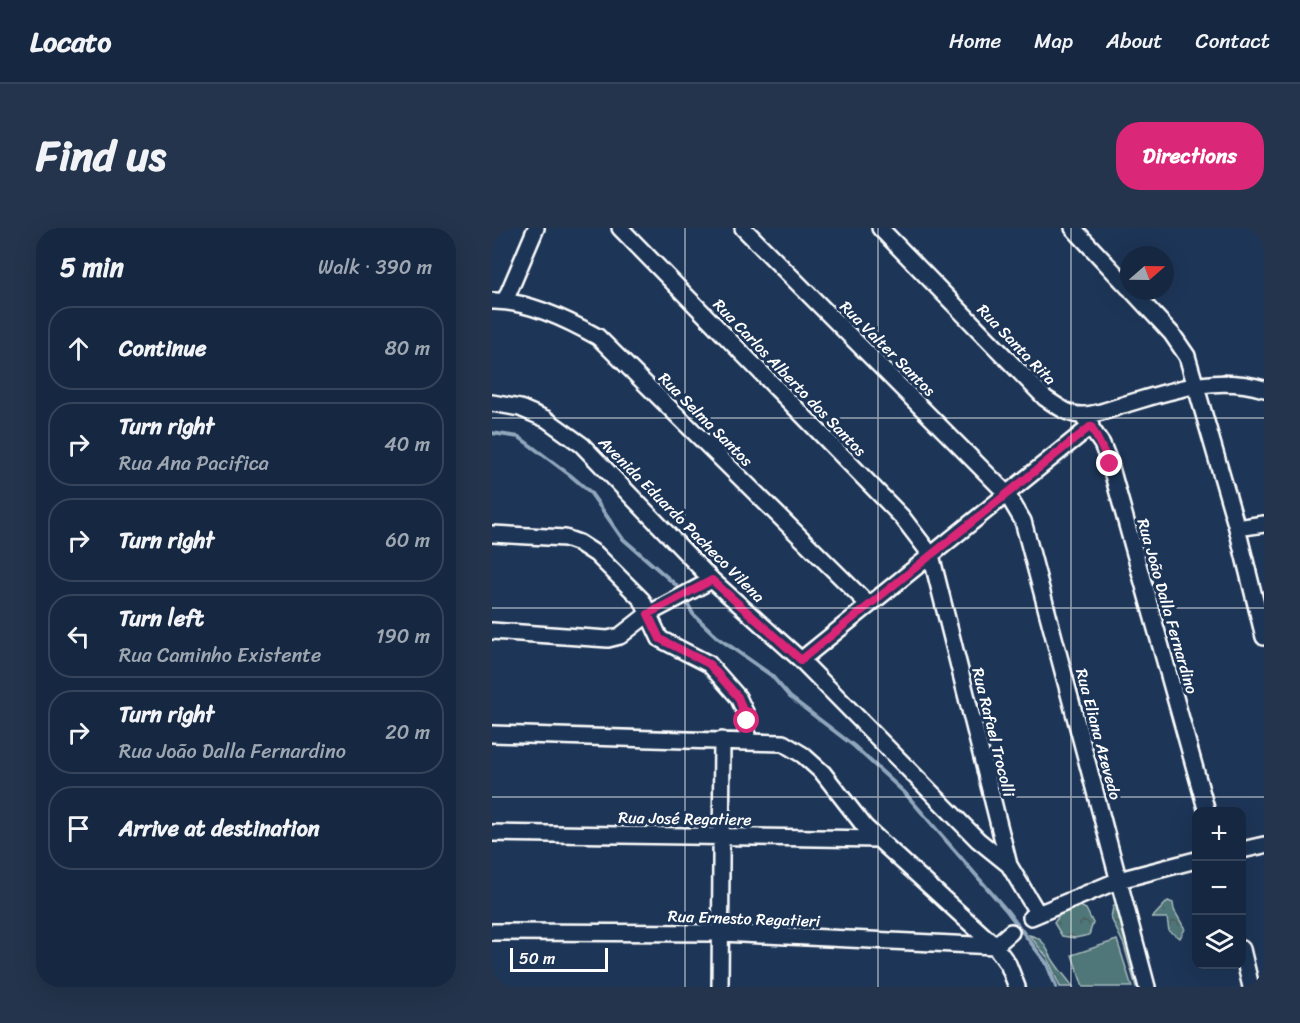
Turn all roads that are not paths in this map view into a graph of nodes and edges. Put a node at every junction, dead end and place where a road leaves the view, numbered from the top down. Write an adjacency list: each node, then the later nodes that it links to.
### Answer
1 (536, 228): 8 (street)
2 (620, 228): 17 (street, Rua Carlos Alberto dos Santos)
3 (743, 228): 13 (street, Rua Valter Santos)
4 (880, 228): 12 (street, Rua Santa Rita)
5 (1073, 228): 6 (street)
6 (1120, 277)
7 (1141, 300): 9 (street)
8 (498, 301): 19 (street, Rua Selma Santos)
9 (1196, 384): 10 (street); 12 (street); 15 (street)
10 (1264, 388)
11 (492, 403): 18 (street, Avenida Eduardo Pacheco Vilena)
12 (1086, 421): 13 (street); 27 (street, Rua João Dalla Fernardino)
13 (1007, 494): 17 (street); 35 (street, Rua Eliana Azevedo)
14 (1264, 524): 15 (street)
15 (1237, 528): 22 (street)
16 (492, 534): 20 (street)
17 (931, 555): 19 (street); 34 (street, Rua Rafael Trocolli)
18 (712, 580): 20 (street); 23 (street, Avenida Eduardo Pacheco Vilena)
19 (869, 605): 23 (street)
20 (648, 614): 21 (street); 26 (street)
21 (492, 631)
22 (1264, 637)
23 (801, 660): 34 (street, Avenida Eduardo Pacheco Vilena)
24 (492, 734): 25 (street)
25 (722, 740): 26 (street); 29 (street)
26 (747, 740): 30 (street)
27 (1205, 807)
28 (492, 833): 29 (street, Rua José Regatiere)
29 (722, 837): 30 (street, Rua José Regatiere); 38 (street)
30 (878, 838): 39 (street)
31 (1264, 845): 32 (street)
32 (1246, 849)
33 (1193, 861): 35 (street)
34 (1008, 865): 35 (street, Rua Rafael Trocolli)
35 (1119, 880): 43 (street, Rua Eliana Azevedo)
36 (492, 932): 38 (street, Rua Ernesto Regatieri)
37 (1011, 932): 39 (street)
38 (721, 933): 39 (street, Rua Ernesto Regatieri); 41 (street)
39 (995, 946): 42 (street)
40 (1246, 966): 44 (street)
41 (720, 987)
42 (1017, 987)
43 (1147, 987)
44 (1251, 987)

